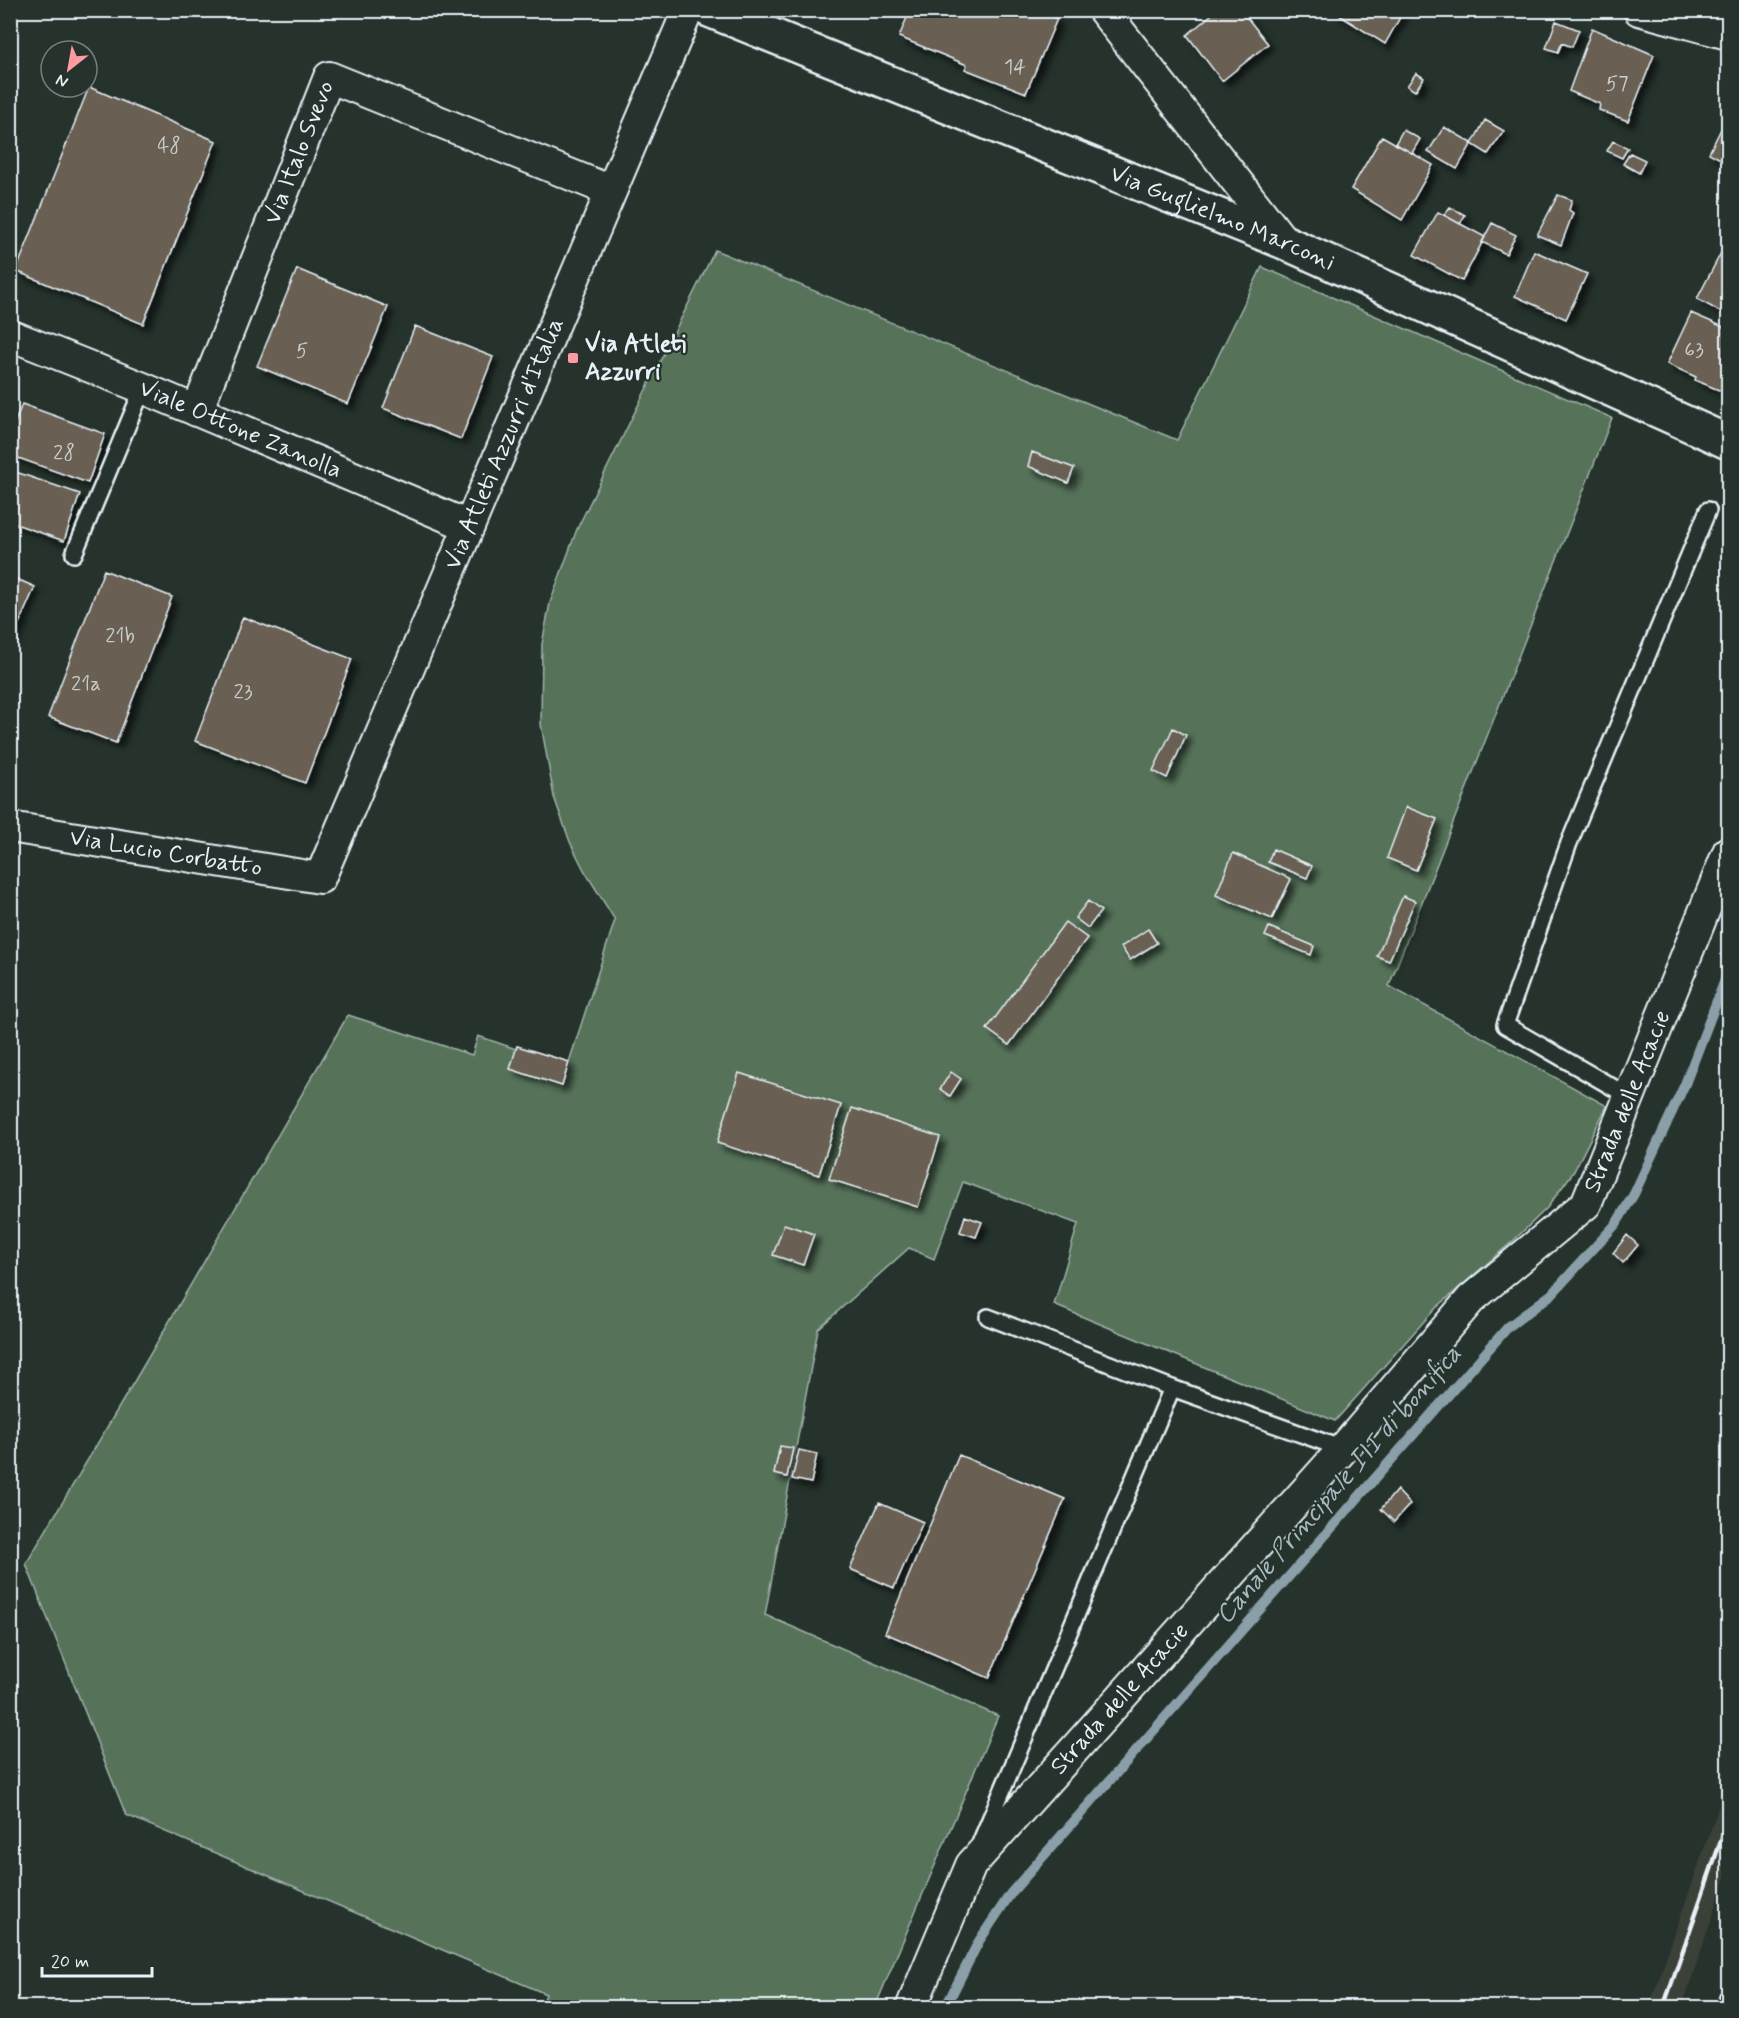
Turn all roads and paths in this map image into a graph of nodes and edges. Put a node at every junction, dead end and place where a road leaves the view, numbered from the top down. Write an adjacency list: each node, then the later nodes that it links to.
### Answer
1 (688, 10): 6 (street, Via Atleti Azzurri d'Italia)
2 (709, 10): 7 (street, Via Guglielmo Marconi)
3 (1103, 10): 7 (street)
4 (1640, 10): 5 (street)
5 (1728, 34)
6 (611, 191): 10 (street, Via Italo Svevo); 13 (street, Via Atleti Azzurri d'Italia)
7 (1284, 242): 11 (street, Via Guglielmo Marconi)
8 (10, 334): 9 (street, Viale Ottone Zanolla)
9 (143, 388): 10 (street, Viale Ottone Zanolla); 14 (lane)
10 (196, 411): 13 (street, Viale Ottone Zanolla)
11 (1728, 442)
12 (1708, 510): 18 (lane)
13 (469, 526): 17 (street, Via Atleti Azzurri d'Italia)
14 (74, 554)
15 (10, 827): 17 (street, Via Lucio Corbatto)
16 (1728, 852): 18 (street, Strada delle Acacie)
17 (320, 878)
18 (1628, 1096): 21 (street, Strada delle Acacie)
19 (988, 1317): 20 (lane)
20 (1172, 1388): 21 (lane); 22 (lane)
21 (1343, 1449): 22 (street, Strada delle Acacie)
22 (971, 1865): 24 (street, Strada delle Acacie)
23 (1728, 1972): 25 (path)
24 (910, 2007)
25 (1716, 2007)

